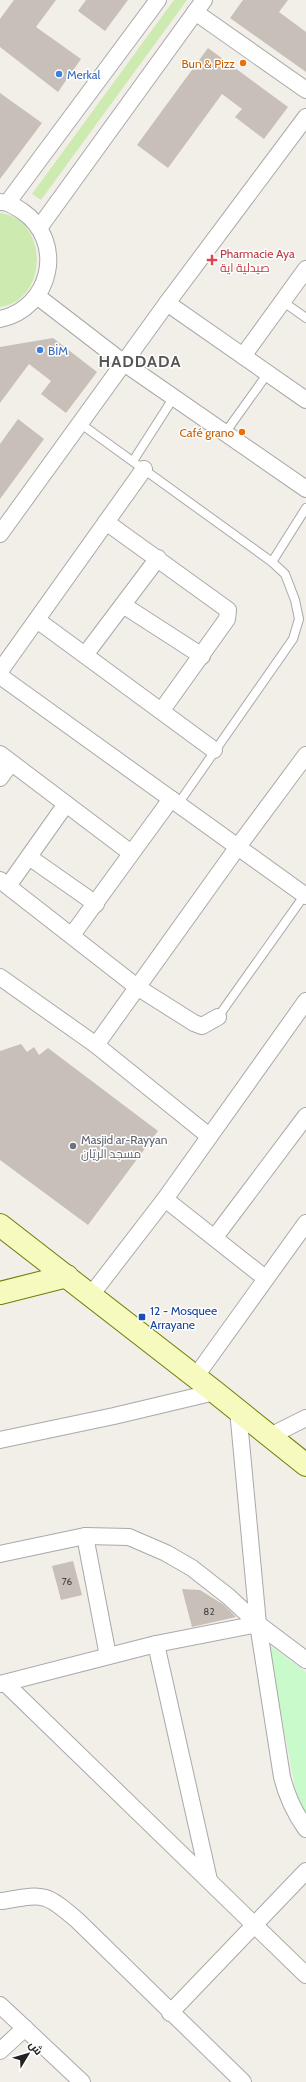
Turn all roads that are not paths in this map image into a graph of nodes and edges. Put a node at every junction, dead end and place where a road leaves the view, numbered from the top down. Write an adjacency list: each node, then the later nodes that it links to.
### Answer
1 (158, 0): 5 (street)
2 (200, 6): 3 (street); 6 (street)
3 (306, 90)
4 (306, 117): 10 (street)
5 (4, 202): 6 (street)
6 (39, 228): 8 (street)
7 (306, 269): 9 (street)
8 (37, 296): 12 (street); 14 (street)
9 (282, 301): 11 (lane); 13 (street)
10 (167, 302): 13 (street); 14 (street)
11 (306, 318)
12 (0, 319)
13 (243, 356): 15 (street)
14 (124, 363): 16 (street); 18 (street)
15 (268, 373): 17 (street); 19 (lane)
16 (174, 397): 19 (street); 20 (lane)
17 (306, 400)
18 (81, 424): 20 (lane); 24 (street)
19 (225, 433): 21 (street)
20 (138, 465): 23 (street); 26 (lane)
21 (306, 489)
22 (306, 508): 26 (lane)
23 (106, 522): 25 (street); 28 (street)
24 (0, 534)
25 (158, 558): 27 (street); 30 (street)
26 (272, 562): 34 (lane)
27 (123, 605): 29 (street); 30 (street)
28 (37, 620): 29 (street); 31 (street)
29 (85, 655): 33 (street)
30 (202, 656): 33 (street)
31 (0, 671)
32 (0, 676): 38 (street)
33 (162, 710): 34 (street)
34 (214, 750): 38 (lane)
35 (306, 755): 40 (street)
36 (6, 758): 37 (street); 39 (street)
37 (0, 778)
38 (174, 802): 40 (street); 41 (street)
39 (66, 804): 41 (street); 42 (street)
40 (237, 848): 44 (street); 48 (street)
41 (131, 852): 45 (street)
42 (29, 857): 43 (street); 45 (street)
43 (4, 883): 46 (street)
44 (305, 894): 50 (lane)
45 (96, 904): 46 (street)
46 (72, 935): 48 (street)
47 (2, 984): 51 (street)
48 (137, 987): 50 (street); 51 (street)
49 (306, 1001): 53 (street)
50 (218, 1017)
51 (96, 1045): 53 (street)
52 (306, 1116): 57 (street)
53 (209, 1136): 54 (street)
54 (165, 1199): 57 (street); 61 (street)
55 (306, 1223): 59 (street)
56 (0, 1225): 58 (street)
57 (215, 1238): 59 (street)
58 (67, 1276): 60 (street); 61 (street)
59 (265, 1278): 62 (street)
60 (0, 1293)
61 (91, 1295): 62 (street)
62 (196, 1376): 63 (street)
63 (215, 1392): 64 (street); 67 (street)
64 (238, 1410): 66 (street); 71 (street)
65 (306, 1418): 66 (street)
66 (270, 1436): 68 (street)
67 (0, 1440)
68 (306, 1465)
69 (85, 1536): 70 (street); 71 (street); 73 (street)
70 (0, 1554)
71 (258, 1624): 72 (street); 74 (street); 76 (street)
72 (156, 1644): 73 (street); 78 (street)
73 (108, 1656): 75 (street)
74 (306, 1660)
75 (2, 1684): 78 (street)
76 (306, 1829)
77 (306, 1872): 80 (street)
78 (209, 1880): 80 (street)
79 (2, 1901): 83 (street)
80 (255, 1926): 81 (street); 83 (street)
81 (306, 1975)
82 (0, 2005): 84 (street)
83 (170, 2013): 87 (street)
84 (25, 2028): 85 (street); 86 (street)
85 (0, 2051)
86 (82, 2082)
87 (243, 2082)

